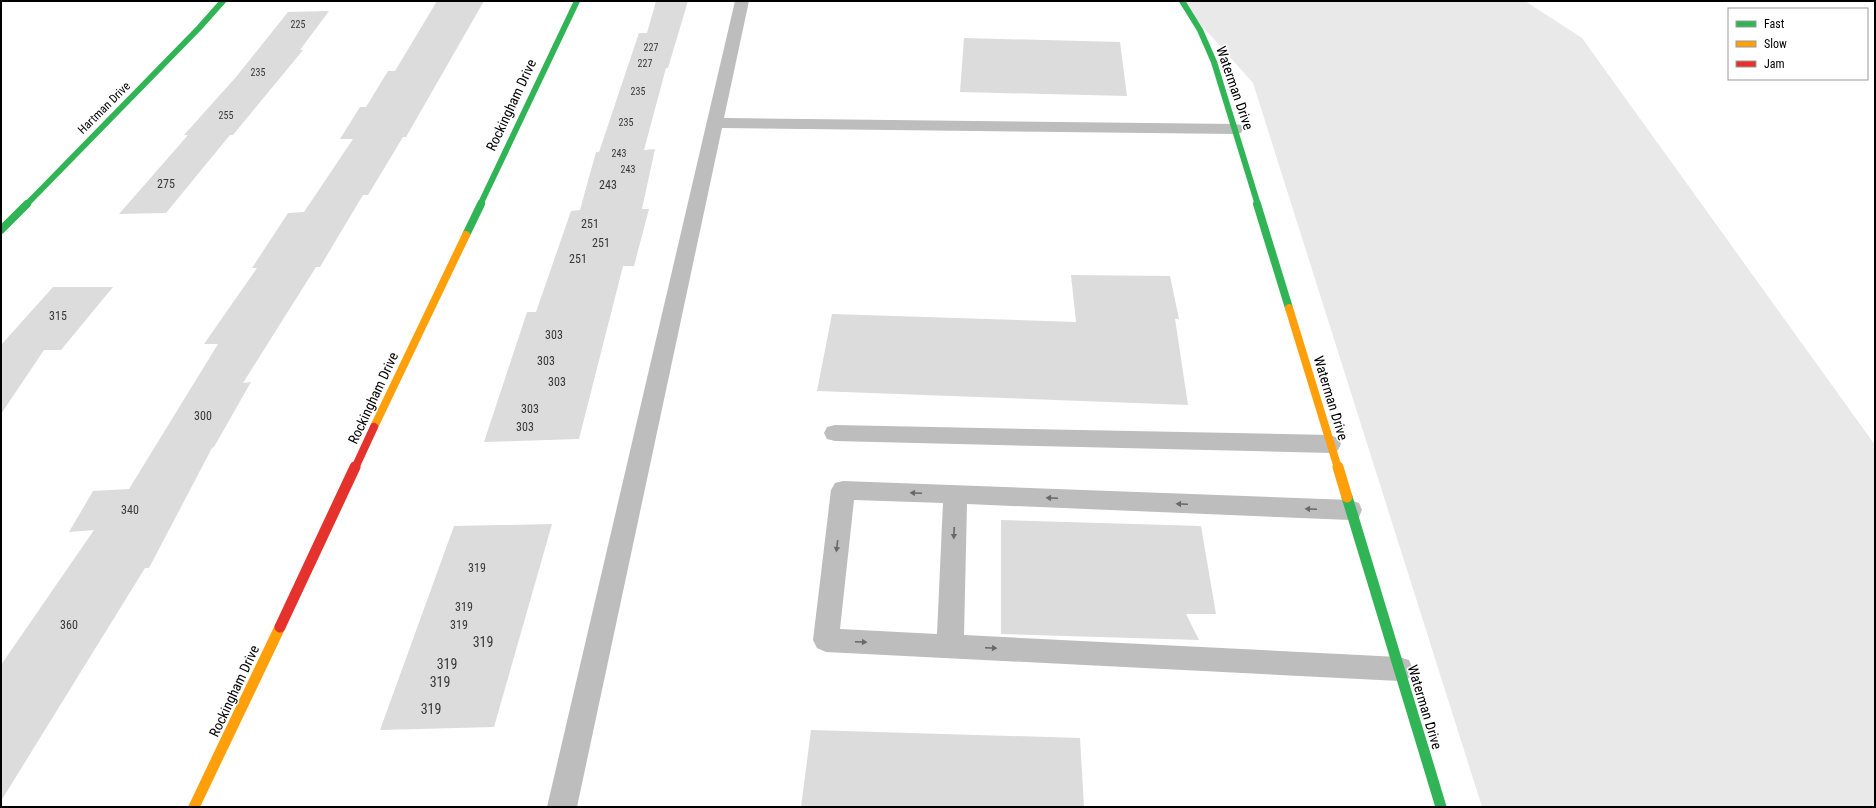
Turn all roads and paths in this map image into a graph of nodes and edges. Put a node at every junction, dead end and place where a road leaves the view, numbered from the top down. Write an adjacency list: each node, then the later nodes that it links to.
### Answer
1 (223, 1): 7 (street, Hartman Drive)
2 (576, 1): 14 (street, Rockingham Drive)
3 (742, 1): 5 (lane)
4 (1182, 1): 6 (street, Waterman Drive)
5 (715, 123): 6 (lane); 15 (lane)
6 (1235, 129): 9 (street, Waterman Drive)
7 (1, 230)
8 (835, 433): 9 (lane)
9 (1330, 444): 11 (street, Waterman Drive)
10 (955, 494): 11 (lane, one-way to 10); 12 (lane, one-way to 12); 12 (lane, one-way to 12)
11 (1350, 510): 13 (street, Waterman Drive)
12 (950, 646): 13 (lane, one-way to 13)
13 (1399, 669): 16 (street, Waterman Drive)
14 (194, 807)
15 (562, 807)
16 (1441, 807)

